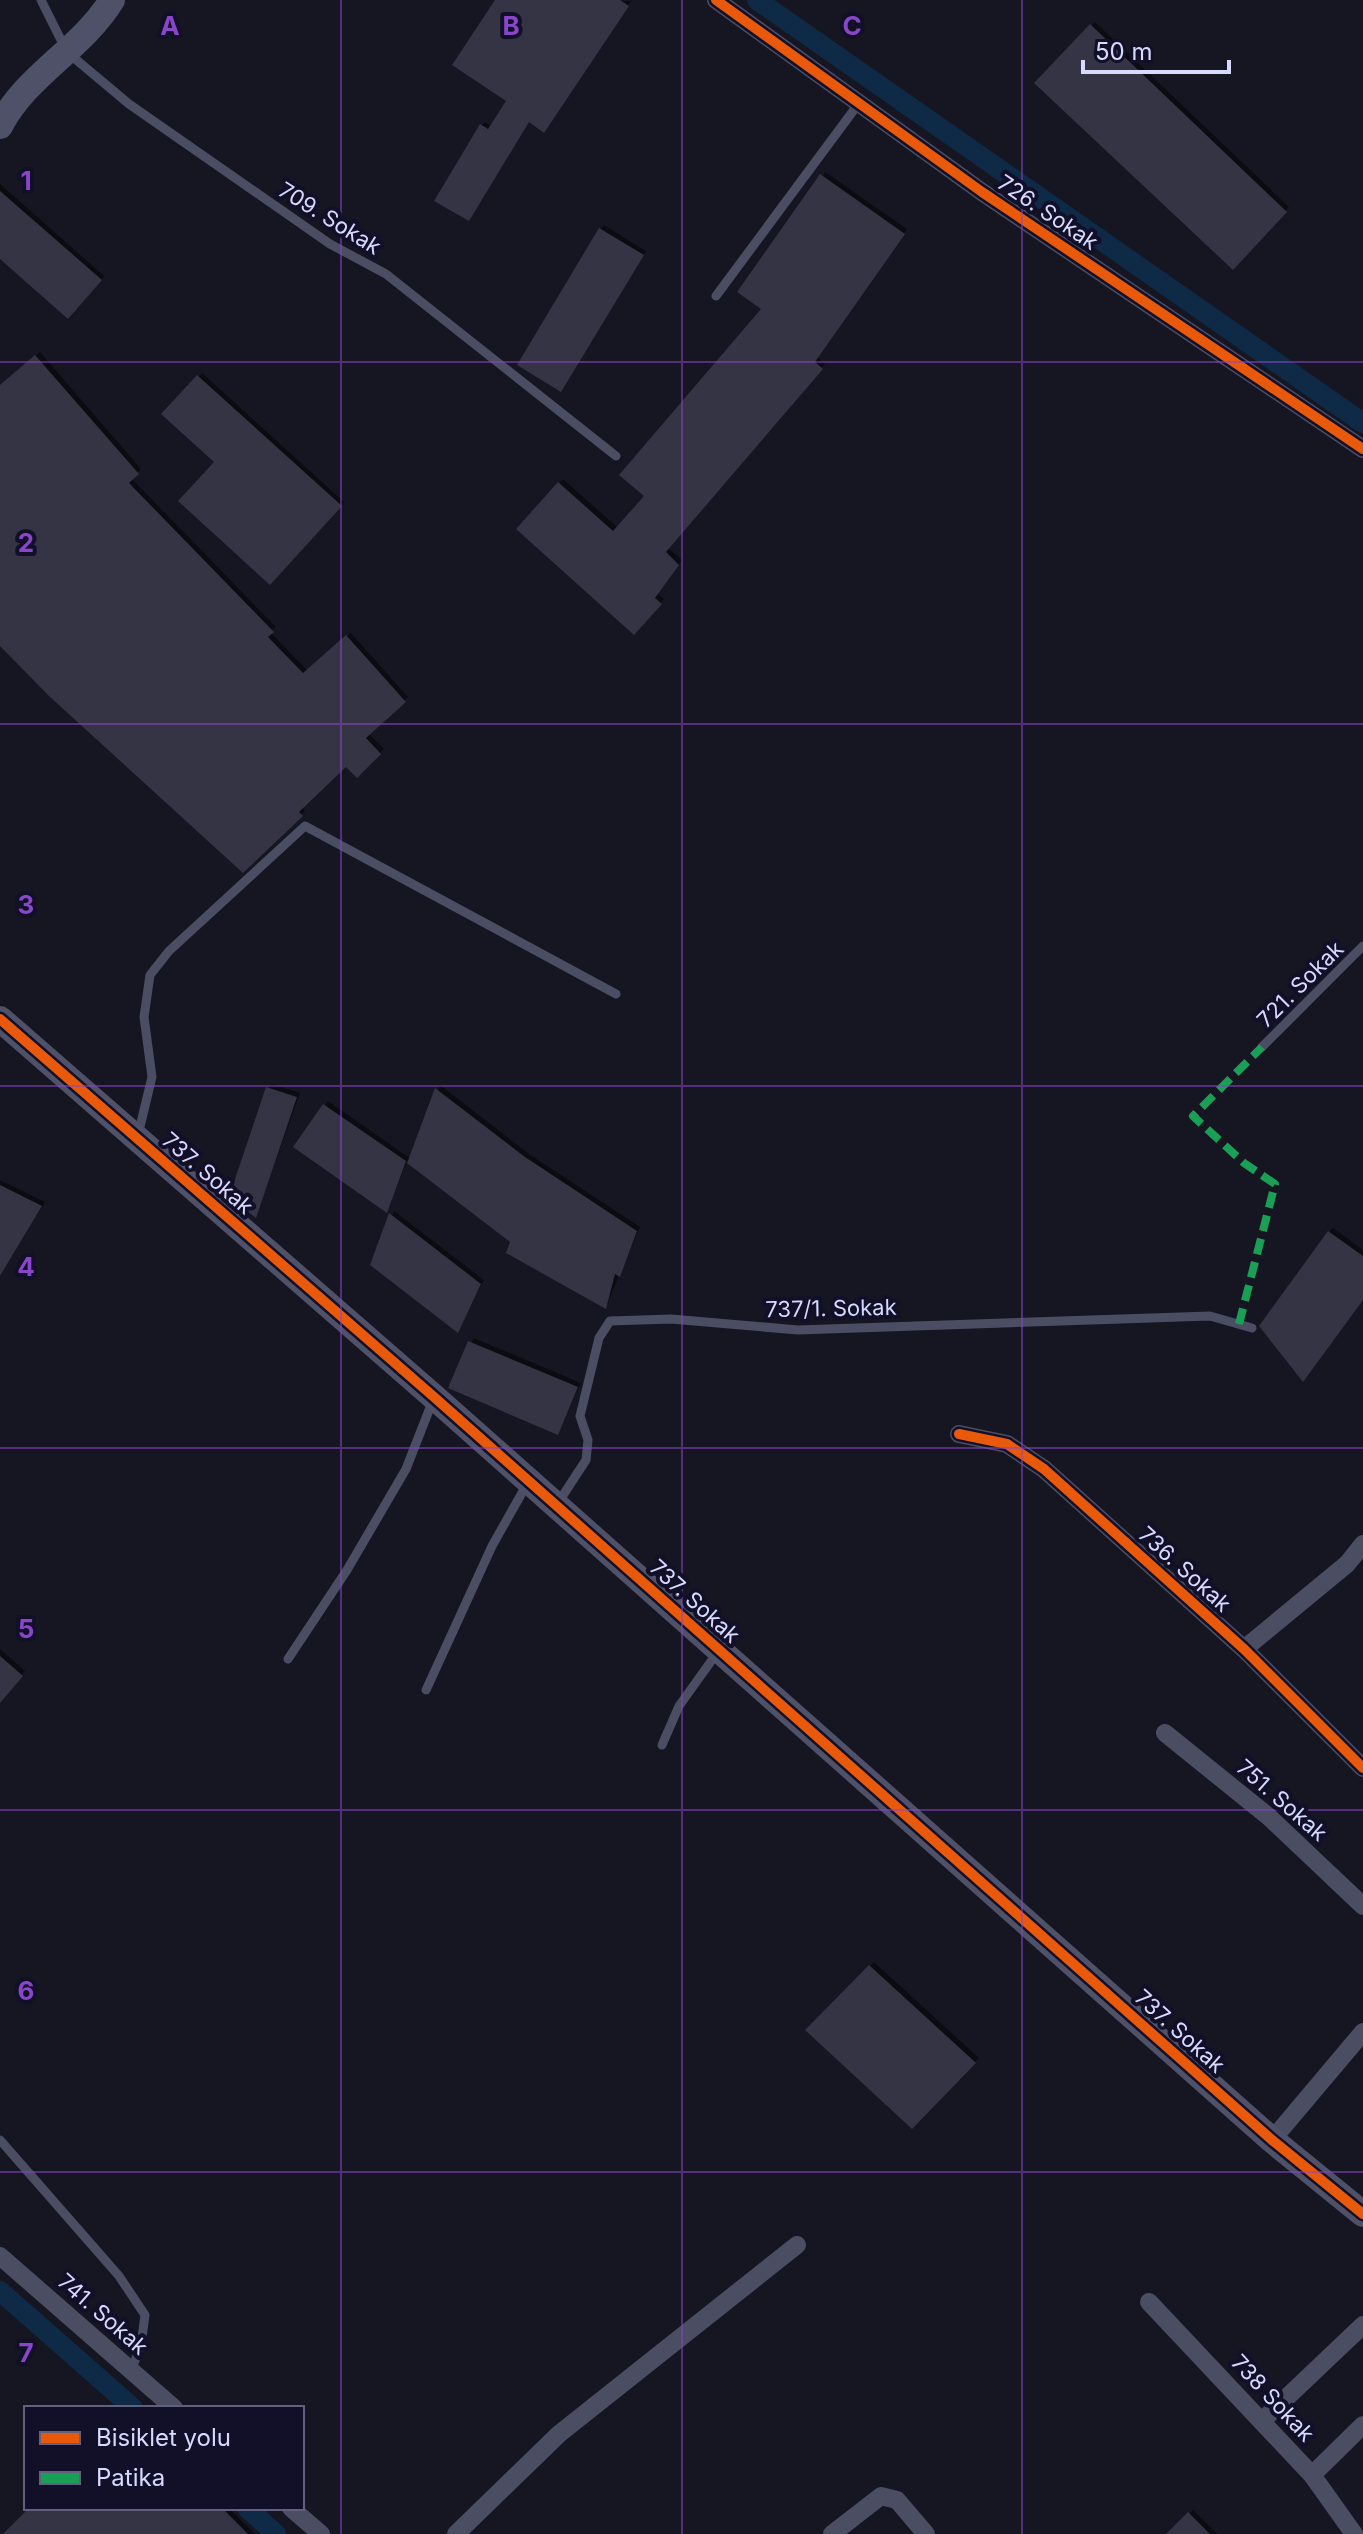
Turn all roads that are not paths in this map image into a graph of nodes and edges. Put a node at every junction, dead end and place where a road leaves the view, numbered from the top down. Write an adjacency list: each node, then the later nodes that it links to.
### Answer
1 (41, 0): 4 (lane, 709. Sokak)
2 (112, 0): 4 (street)
3 (716, 0): 5 (street, 726. Sokak)
4 (67, 52): 6 (street); 9 (lane, 709. Sokak)
5 (859, 103): 7 (lane); 8 (street, 726. Sokak)
6 (0, 126)
7 (716, 296)
8 (1363, 449)
9 (616, 456)
10 (1363, 946): 13 (lane, 721. Sokak)
11 (616, 994): 14 (lane)
12 (0, 1019): 14 (street, 737. Sokak)
13 (1262, 1047)
14 (137, 1138): 16 (street, 737. Sokak)
15 (1252, 1328): 19 (lane, 737/1. Sokak)
16 (434, 1397): 18 (street, 737. Sokak); 23 (lane)
17 (959, 1434): 21 (street, 736. Sokak)
18 (529, 1481): 19 (street, 737. Sokak); 24 (lane)
19 (557, 1505): 22 (street, 737. Sokak)
20 (1363, 1544): 21 (street)
21 (1244, 1649): 27 (street, 736. Sokak)
22 (719, 1650): 26 (lane); 31 (street, 737. Sokak)
23 (288, 1659)
24 (426, 1690)
25 (1165, 1733): 28 (street, 751. Sokak)
26 (662, 1745)
27 (1363, 1767)
28 (1363, 1906)
29 (1363, 2032): 31 (street)
30 (0, 2140): 37 (lane)
31 (1272, 2140): 32 (street, 737. Sokak)
32 (1363, 2214)
33 (797, 2245): 44 (street)
34 (0, 2256): 37 (street, 741. Sokak)
35 (1149, 2302): 39 (street, 738 Sokak)
36 (1363, 2325): 39 (street)
37 (131, 2371): 38 (street, 741. Sokak)
38 (172, 2406)
39 (1262, 2421): 41 (street, 738 Sokak)
40 (1363, 2425): 41 (street)
41 (1312, 2475): 47 (street, 738 Sokak)
42 (293, 2510): 43 (street)
43 (321, 2534)
44 (456, 2534)
45 (832, 2534): 46 (street)
46 (926, 2534)
47 (1354, 2534)

